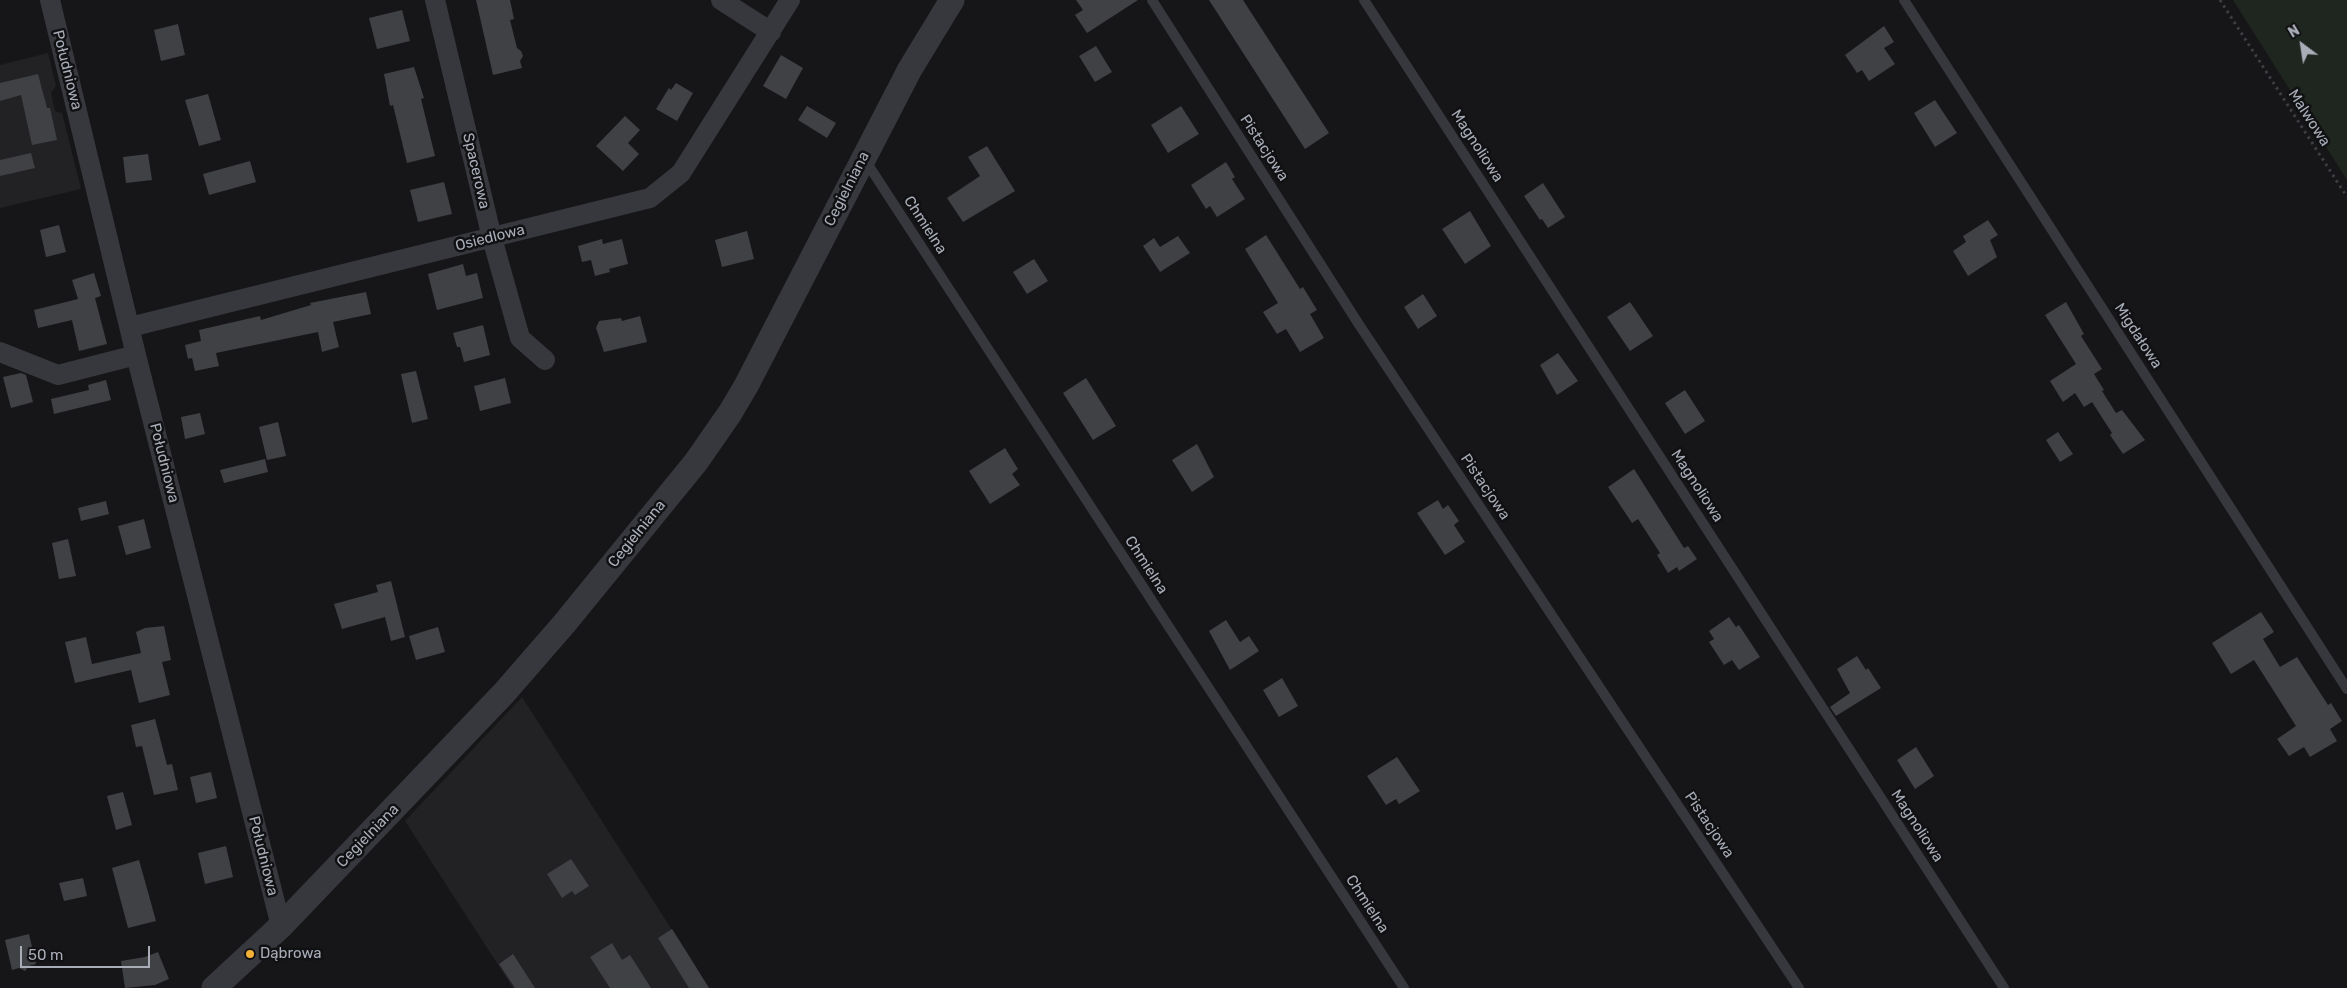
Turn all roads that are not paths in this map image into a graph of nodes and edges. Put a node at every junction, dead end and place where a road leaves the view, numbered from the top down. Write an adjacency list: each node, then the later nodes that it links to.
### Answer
1 (50, 0): 12 (street, Południowa)
2 (435, 0): 11 (street, Spacerowa)
3 (721, 0): 9 (street)
4 (790, 0): 9 (street, Osiedlowa)
5 (952, 0): 10 (street, Cegielniana)
6 (1152, 0): 20 (lane, Pistacjowa)
7 (1364, 0): 21 (lane, Magnoliowa)
8 (1904, 0): 16 (lane, Migdałowa)
9 (771, 32): 11 (street, Osiedlowa)
10 (863, 157): 17 (street, Cegielniana); 19 (lane, Chmielna)
11 (492, 238): 12 (street, Osiedlowa); 15 (street, Spacerowa)
12 (130, 327): 14 (street, Południowa)
13 (0, 352): 14 (street)
14 (136, 355): 17 (street, Południowa)
15 (545, 360)
16 (2347, 689)
17 (281, 926): 18 (street, Cegielniana)
18 (214, 988)
19 (1404, 988)
20 (1799, 988)
21 (2004, 988)

